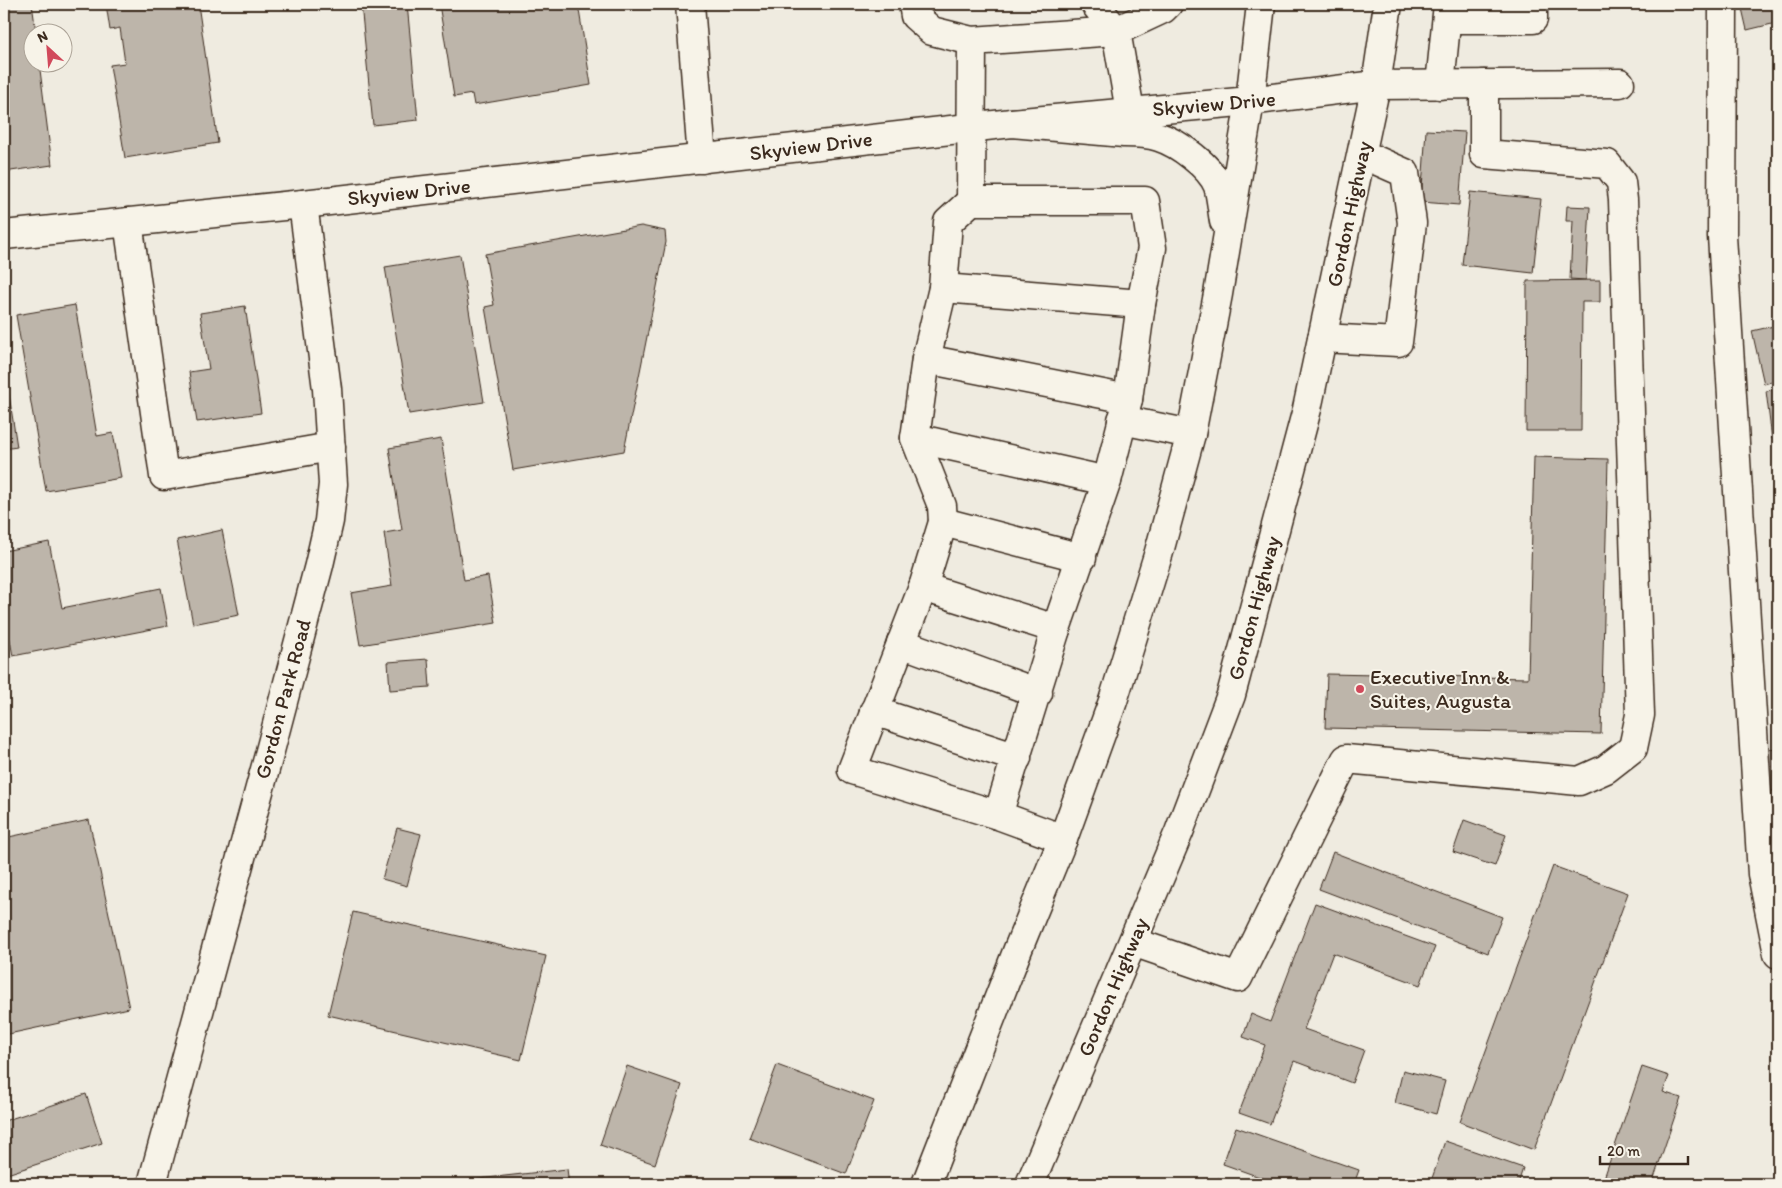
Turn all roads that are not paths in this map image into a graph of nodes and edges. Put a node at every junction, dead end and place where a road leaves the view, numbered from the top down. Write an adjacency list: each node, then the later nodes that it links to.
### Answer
1 (690, 4): 21 (main road)
2 (913, 4): 11 (main road)
3 (1095, 4): 10 (main road)
4 (1168, 4): 10 (main road)
5 (1261, 4): 16 (main road)
6 (1388, 4): 14 (main road, Gordon Highway)
7 (1534, 4): 9 (main road)
8 (1723, 4): 47 (main road)
9 (1447, 11): 15 (main road)
10 (1116, 31): 11 (main road); 17 (main road)
11 (972, 41): 19 (main road)
12 (1620, 83): 13 (main road, Skyview Drive)
13 (1484, 84): 15 (main road, Skyview Drive); 46 (main road)
14 (1376, 85): 15 (main road, Skyview Drive); 16 (main road, Skyview Drive); 20 (main road, Gordon Highway)
15 (1440, 85)
16 (1250, 101): 17 (main road, Skyview Drive); 26 (main road)
17 (1130, 111): 18 (main road, Skyview Drive)
18 (1012, 123): 19 (main road, Skyview Drive); 26 (main road)
19 (972, 128): 21 (main road, Skyview Drive); 22 (main road)
20 (1362, 154): 29 (main road, Gordon Highway); 29 (main road)
21 (702, 159): 23 (main road, Skyview Drive)
22 (971, 201): 27 (main road); 28 (main road)
23 (303, 204): 24 (main road, Skyview Drive); 34 (main road, Gordon Park Road)
24 (128, 222): 25 (main road, Skyview Drive); 34 (main road)
25 (4, 235)
26 (1227, 238): 32 (main road)
27 (943, 288): 28 (main road); 30 (main road)
28 (1141, 304): 31 (main road)
29 (1322, 338): 46 (main road, Gordon Highway)
30 (926, 359): 31 (main road); 33 (main road)
31 (1125, 409): 32 (main road); 35 (main road)
32 (1191, 434): 45 (main road)
33 (915, 438): 35 (main road); 36 (main road)
34 (331, 447): 48 (main road, Gordon Park Road)
35 (1107, 481): 37 (main road)
36 (943, 522): 37 (main road); 38 (main road)
37 (1082, 558): 39 (main road)
38 (923, 587): 39 (main road); 40 (main road)
39 (1056, 629): 41 (main road)
40 (901, 643): 41 (main road); 42 (main road)
41 (1038, 693): 43 (main road)
42 (874, 711): 43 (main road); 44 (main road)
43 (1017, 758): 44 (main road)
44 (998, 814): 45 (main road)
45 (1063, 839): 49 (main road)
46 (1133, 942): 50 (main road, Gordon Highway)
47 (1778, 954)
48 (152, 1184)
49 (926, 1184)
50 (1030, 1184)

